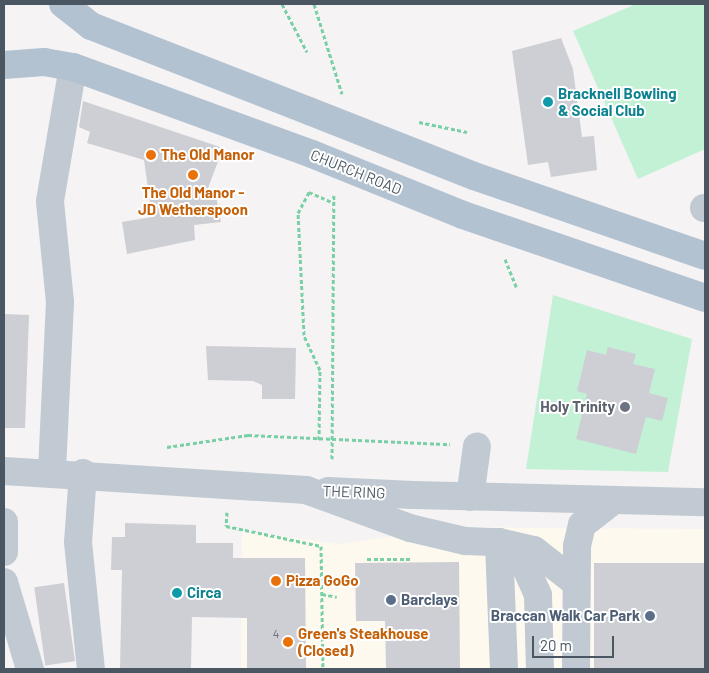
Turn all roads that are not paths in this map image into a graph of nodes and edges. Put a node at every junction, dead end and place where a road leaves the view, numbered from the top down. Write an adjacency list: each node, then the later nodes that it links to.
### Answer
1 (63, 4): 4 (main road, bridge)
2 (4, 65): 3 (main road, CHURCH ROAD)
3 (73, 67): 5 (main road, CHURCH ROAD, bridge); 8 (street)
4 (705, 256)
5 (705, 298)
6 (467, 445): 11 (street)
7 (4, 471): 8 (street, THE RING)
8 (52, 471): 9 (street, THE RING)
9 (83, 473): 10 (street, THE RING); 21 (street)
10 (306, 490): 11 (street, THE RING, bridge); 15 (street, bridge)
11 (470, 497): 12 (street, THE RING)
12 (612, 502): 13 (street, THE RING); 18 (street)
13 (705, 502)
14 (4, 522): 16 (street)
15 (500, 542): 18 (street); 22 (street); 23 (street)
16 (4, 552)
17 (4, 582): 19 (street)
18 (576, 583): 24 (street)
19 (11, 629): 20 (street)
20 (30, 669)
21 (92, 669)
22 (504, 669)
23 (540, 669)
24 (576, 669)

